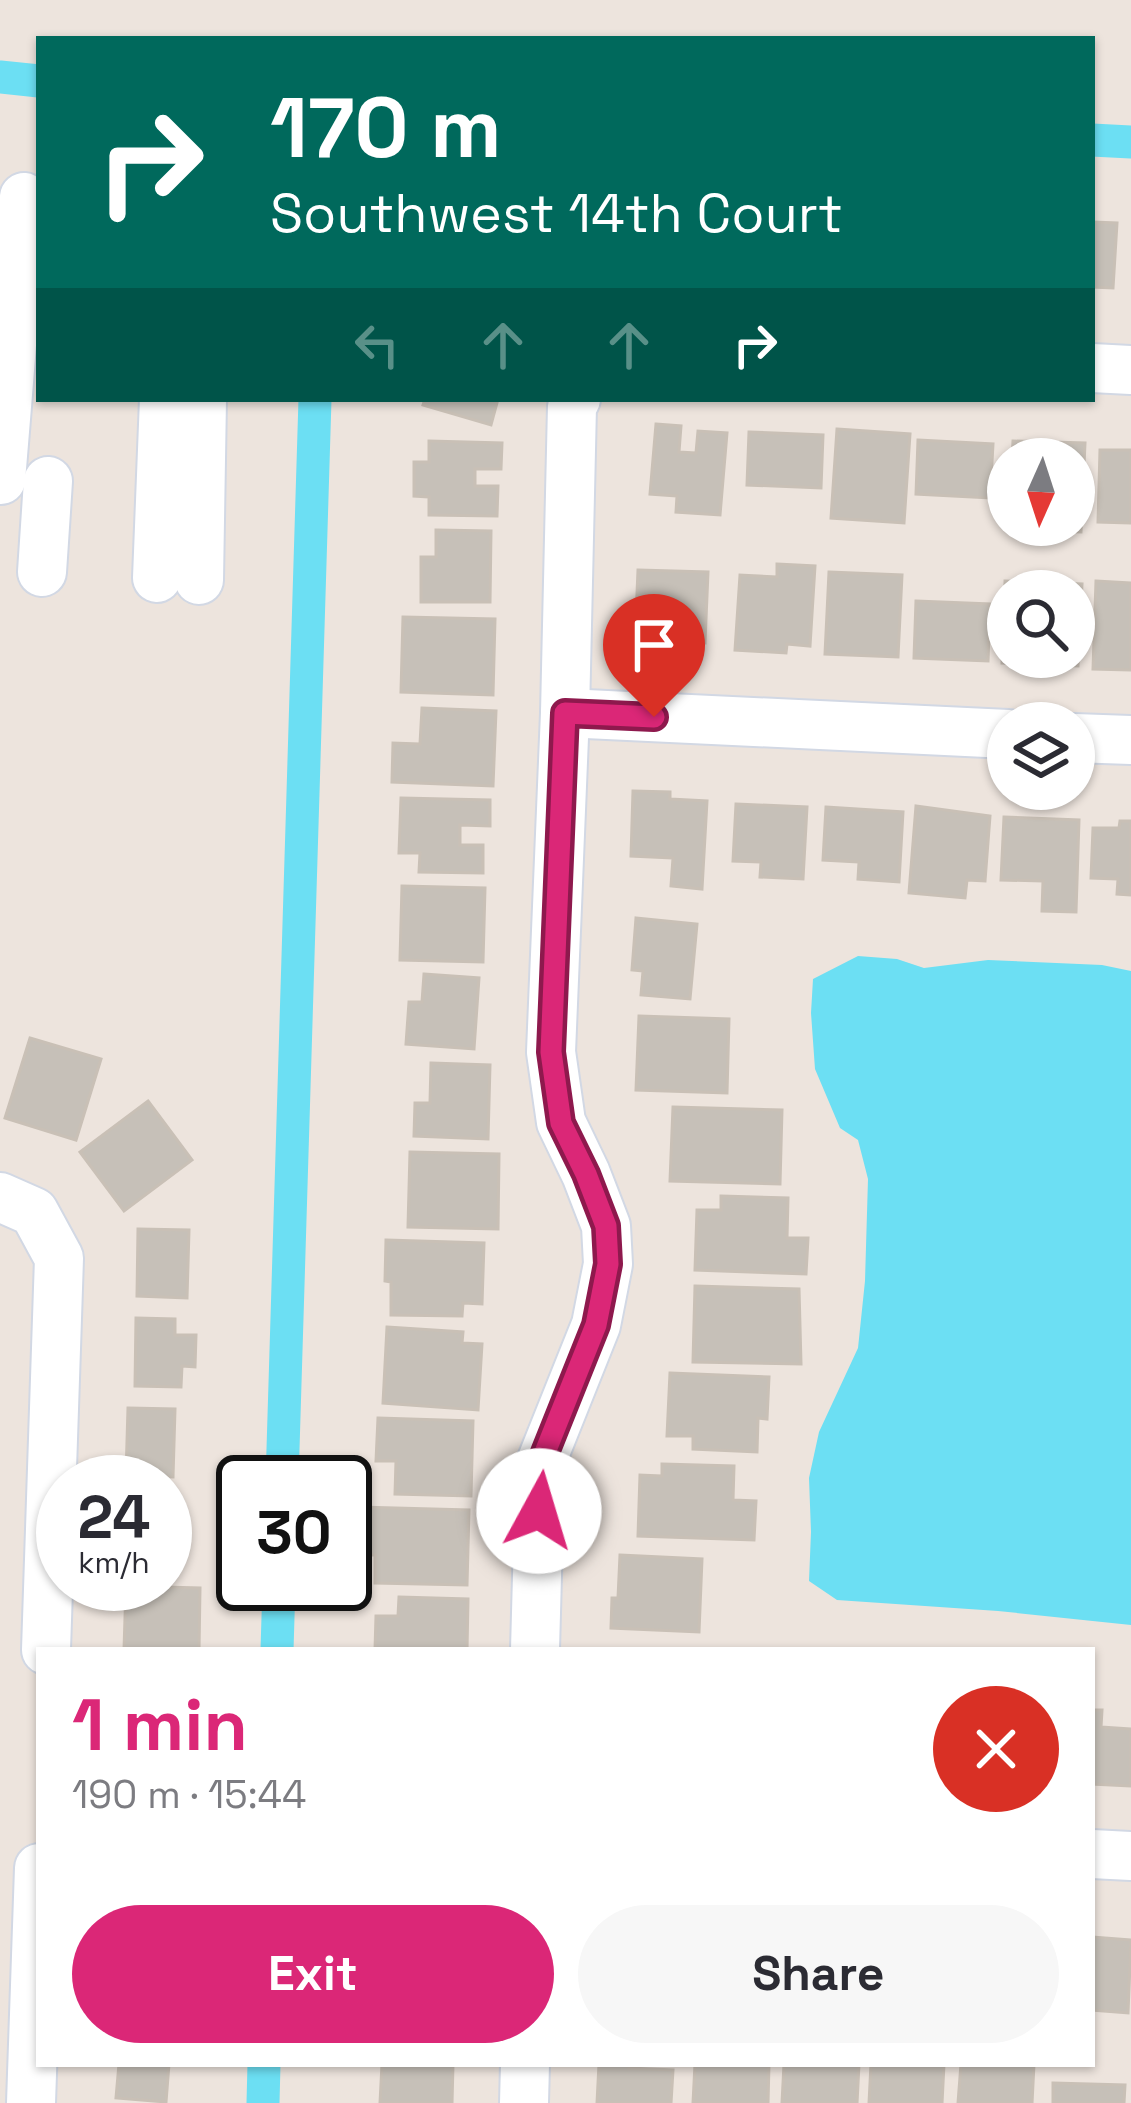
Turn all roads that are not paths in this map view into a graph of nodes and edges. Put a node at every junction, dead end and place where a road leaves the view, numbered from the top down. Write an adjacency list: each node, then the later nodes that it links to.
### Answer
1 (24, 197): 7 (street)
2 (1095, 368): 3 (street)
3 (1131, 370)
4 (164, 402): 5 (street)
5 (202, 402)
6 (574, 402): 9 (street)
7 (25, 480): 8 (street)
8 (42, 572)
9 (565, 713): 10 (street); 15 (street)
10 (987, 733)
11 (1095, 739): 12 (street)
12 (1131, 740)
13 (17, 1204): 14 (street)
14 (46, 1647)
15 (536, 1647)
16 (1095, 1854): 17 (street)
17 (1131, 1856)
18 (36, 1969): 20 (street)
19 (525, 2067): 21 (street)
20 (32, 2103)
21 (524, 2103)

